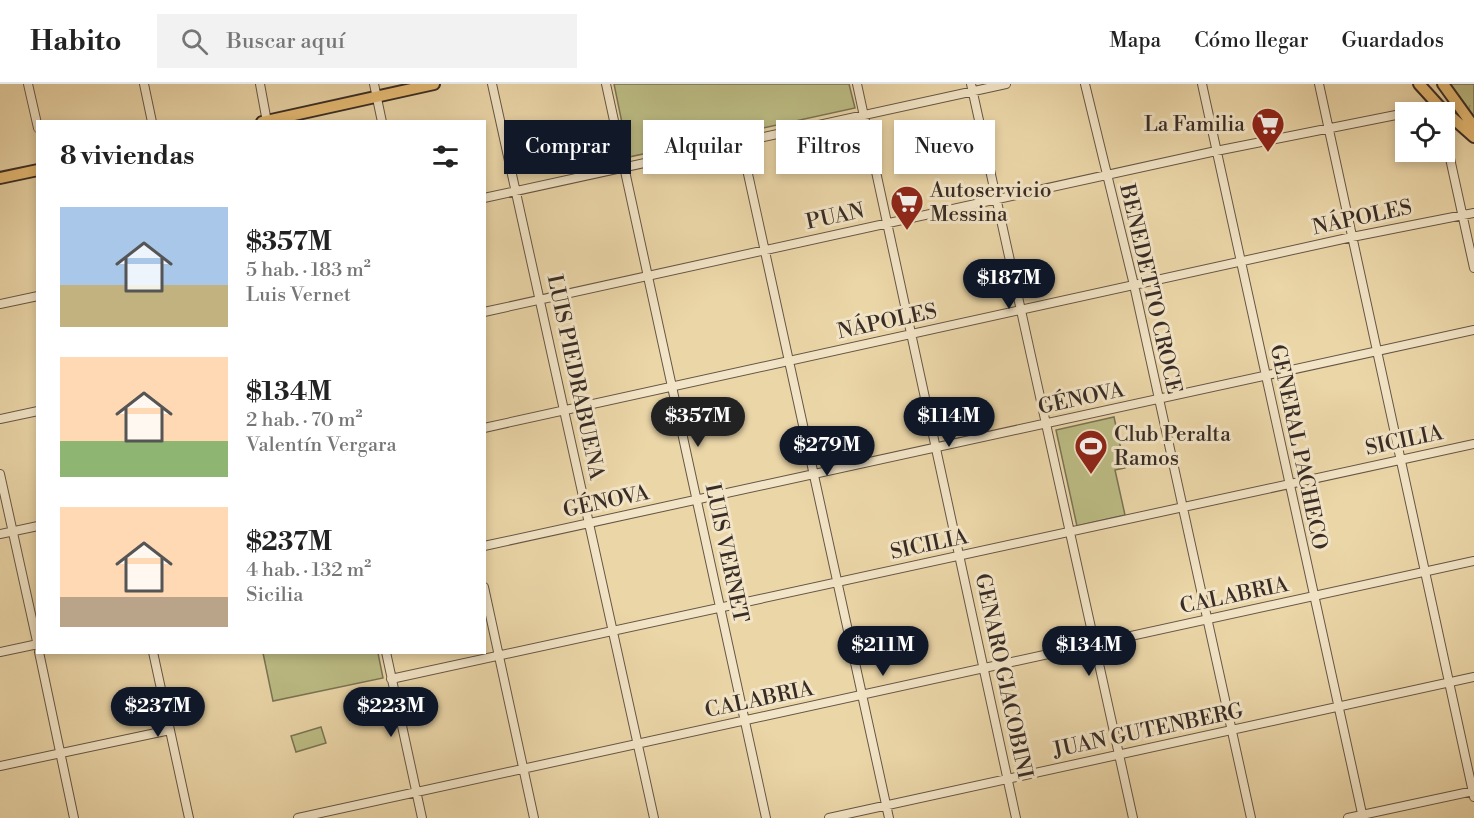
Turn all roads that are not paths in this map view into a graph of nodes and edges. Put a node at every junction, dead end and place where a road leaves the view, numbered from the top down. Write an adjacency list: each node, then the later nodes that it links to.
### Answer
1 (28, 84): 20 (street)
2 (144, 84): 21 (street)
3 (260, 84): 22 (street)
4 (374, 84): 16 (street)
5 (434, 84): 16 (main road)
6 (492, 84): 39 (street, LUIS PIEDRABUENA)
7 (606, 84): 25 (street, LUIS VERNET)
8 (857, 84): 18 (street, GENARO GIACOBINI)
9 (1006, 84): 15 (street)
10 (1085, 84): 37 (street, BENEDETTO CROCE)
11 (1202, 84): 31 (street, GENERAL PACHECO)
12 (1319, 84): 28 (street)
13 (1419, 84): 17 (main road)
14 (1443, 84): 27 (main road)
15 (972, 87): 18 (street); 41 (street)
16 (376, 97): 23 (main road); 24 (street)
17 (1434, 102)
18 (864, 115): 29 (street); 44 (street, GENARO GIACOBINI)
19 (1395, 115): 28 (street, PUAN)
20 (36, 120)
21 (152, 120)
22 (265, 120)
23 (270, 120)
24 (382, 120)
25 (614, 120)
26 (1455, 121): 30 (main road)
27 (1474, 127)
28 (1329, 129): 31 (street, PUAN); 45 (street)
29 (764, 137)
30 (1474, 137)
31 (1216, 151): 37 (street, PUAN); 47 (street, GENERAL PACHECO)
32 (1451, 162): 43 (street)
33 (36, 170): 38 (main road)
34 (596, 174): 39 (street)
35 (625, 174): 49 (street, LUIS VERNET)
36 (748, 174): 46 (street)
37 (1107, 176): 41 (street, PUAN); 50 (street, BENEDETTO CROCE)
38 (0, 178)
39 (516, 191): 40 (street); 52 (street, LUIS PIEDRABUENA)
40 (486, 198)
41 (997, 199): 44 (street, PUAN); 54 (street)
42 (1474, 213): 43 (street, NÁPOLES)
43 (1462, 215): 45 (street, NÁPOLES); 48 (street)
44 (887, 223): 46 (street, PUAN); 57 (street, GENARO GIACOBINI)
45 (1352, 237): 47 (street, NÁPOLES); 58 (street)
46 (765, 250): 49 (street, PUAN); 59 (street)
47 (1241, 262): 50 (street, NÁPOLES); 60 (street, GENERAL PACHECO)
48 (1474, 268)
49 (648, 276): 52 (street, PUAN); 61 (street, LUIS VERNET)
50 (1134, 285): 54 (street, NÁPOLES); 62 (street, BENEDETTO CROCE)
51 (36, 296): 53 (street)
52 (540, 300): 55 (street, PUAN); 63 (street, LUIS PIEDRABUENA)
53 (0, 304)
54 (1022, 310): 57 (street, NÁPOLES); 66 (street)
55 (486, 312)
56 (1474, 330): 58 (street, GÉNOVA)
57 (911, 334): 59 (street, NÁPOLES); 69 (street, GENARO GIACOBINI)
58 (1377, 352): 60 (street, GÉNOVA); 70 (street)
59 (789, 361): 61 (street, NÁPOLES); 72 (street)
60 (1265, 376): 62 (street, GÉNOVA); 73 (street, GENERAL PACHECO)
61 (672, 387): 63 (street, NÁPOLES); 74 (street, LUIS VERNET)
62 (1159, 399): 66 (street, GÉNOVA); 75 (street, BENEDETTO CROCE)
63 (564, 410): 67 (street, NÁPOLES); 76 (street, LUIS PIEDRABUENA)
64 (36, 411): 65 (street)
65 (0, 419)
66 (1046, 424): 69 (street, GÉNOVA); 79 (street)
67 (486, 428)
68 (1474, 444): 70 (street, SICILIA)
69 (936, 448): 72 (street, GÉNOVA); 82 (street, GENARO GIACOBINI)
70 (1400, 460): 73 (street, SICILIA); 84 (street)
71 (0, 474): 78 (street)
72 (814, 474): 74 (street, GÉNOVA); 85 (street)
73 (1289, 484): 75 (street, SICILIA); 87 (street, GENERAL PACHECO)
74 (697, 500): 76 (street, GÉNOVA); 88 (street, LUIS VERNET)
75 (1182, 507): 79 (street, SICILIA); 89 (street, BENEDETTO CROCE)
76 (590, 524): 81 (street, GÉNOVA); 90 (street, LUIS PIEDRABUENA)
77 (36, 526): 78 (street)
78 (13, 531): 80 (street); 91 (street)
79 (1070, 531): 82 (street, SICILIA); 92 (street)
80 (0, 534)
81 (486, 546)
82 (959, 555): 85 (street, SICILIA); 99 (street, GENARO GIACOBINI)
83 (1474, 561): 84 (street, CALABRIA)
84 (1425, 572): 87 (street, CALABRIA); 102 (street)
85 (837, 582): 88 (street, SICILIA); 103 (street)
86 (486, 596): 98 (street)
87 (1313, 596): 89 (street, CALABRIA); 104 (street, GENERAL PACHECO)
88 (720, 608): 90 (street, SICILIA); 105 (street, LUIS VERNET)
89 (1207, 620): 92 (street, CALABRIA); 107 (street, BENEDETTO CROCE)
90 (613, 631): 98 (street, SICILIA); 108 (street, LUIS PIEDRABUENA)
91 (36, 640)
92 (1095, 644): 99 (street, CALABRIA); 110 (street)
93 (36, 645): 94 (street)
94 (0, 652)
95 (39, 654): 109 (street)
96 (153, 654): 106 (street)
97 (386, 654): 101 (street)
98 (499, 655): 101 (street, SICILIA); 112 (street)
99 (984, 668): 103 (street, CALABRIA); 113 (street, GENARO GIACOBINI)
100 (1474, 677): 102 (street, JUAN GUTENBERG)
101 (391, 679): 114 (street)
102 (1449, 682): 104 (street, JUAN GUTENBERG); 115 (street)
103 (862, 695): 105 (street, CALABRIA); 116 (street)
104 (1338, 707): 107 (street, JUAN GUTENBERG); 117 (street, GENERAL PACHECO)
105 (745, 721): 108 (street, CALABRIA); 124 (street, LUIS VERNET)
106 (170, 730): 109 (street); 120 (street)
107 (1232, 730): 110 (street, JUAN GUTENBERG); 129 (street, BENEDETTO CROCE)
108 (638, 744): 112 (street, CALABRIA); 123 (street, LUIS PIEDRABUENA)
109 (60, 753): 111 (street); 119 (street)
110 (1119, 755): 113 (street, JUAN GUTENBERG); 128 (street)
111 (0, 766)
112 (524, 769): 114 (street, CALABRIA); 122 (street)
113 (1008, 779): 116 (street, JUAN GUTENBERG); 127 (street, GENARO GIACOBINI)
114 (416, 792): 118 (street, CALABRIA); 121 (street)
115 (1474, 793): 117 (street)
116 (886, 806): 125 (street, JUAN GUTENBERG); 126 (street)
117 (1362, 816): 130 (street)
118 (304, 817)
119 (74, 818)
120 (189, 818)
121 (422, 818)
122 (534, 818)
123 (654, 818)
124 (766, 818)
125 (829, 818)
126 (889, 818)
127 (1016, 818)
128 (1133, 818)
129 (1251, 818)
130 (1348, 818)

